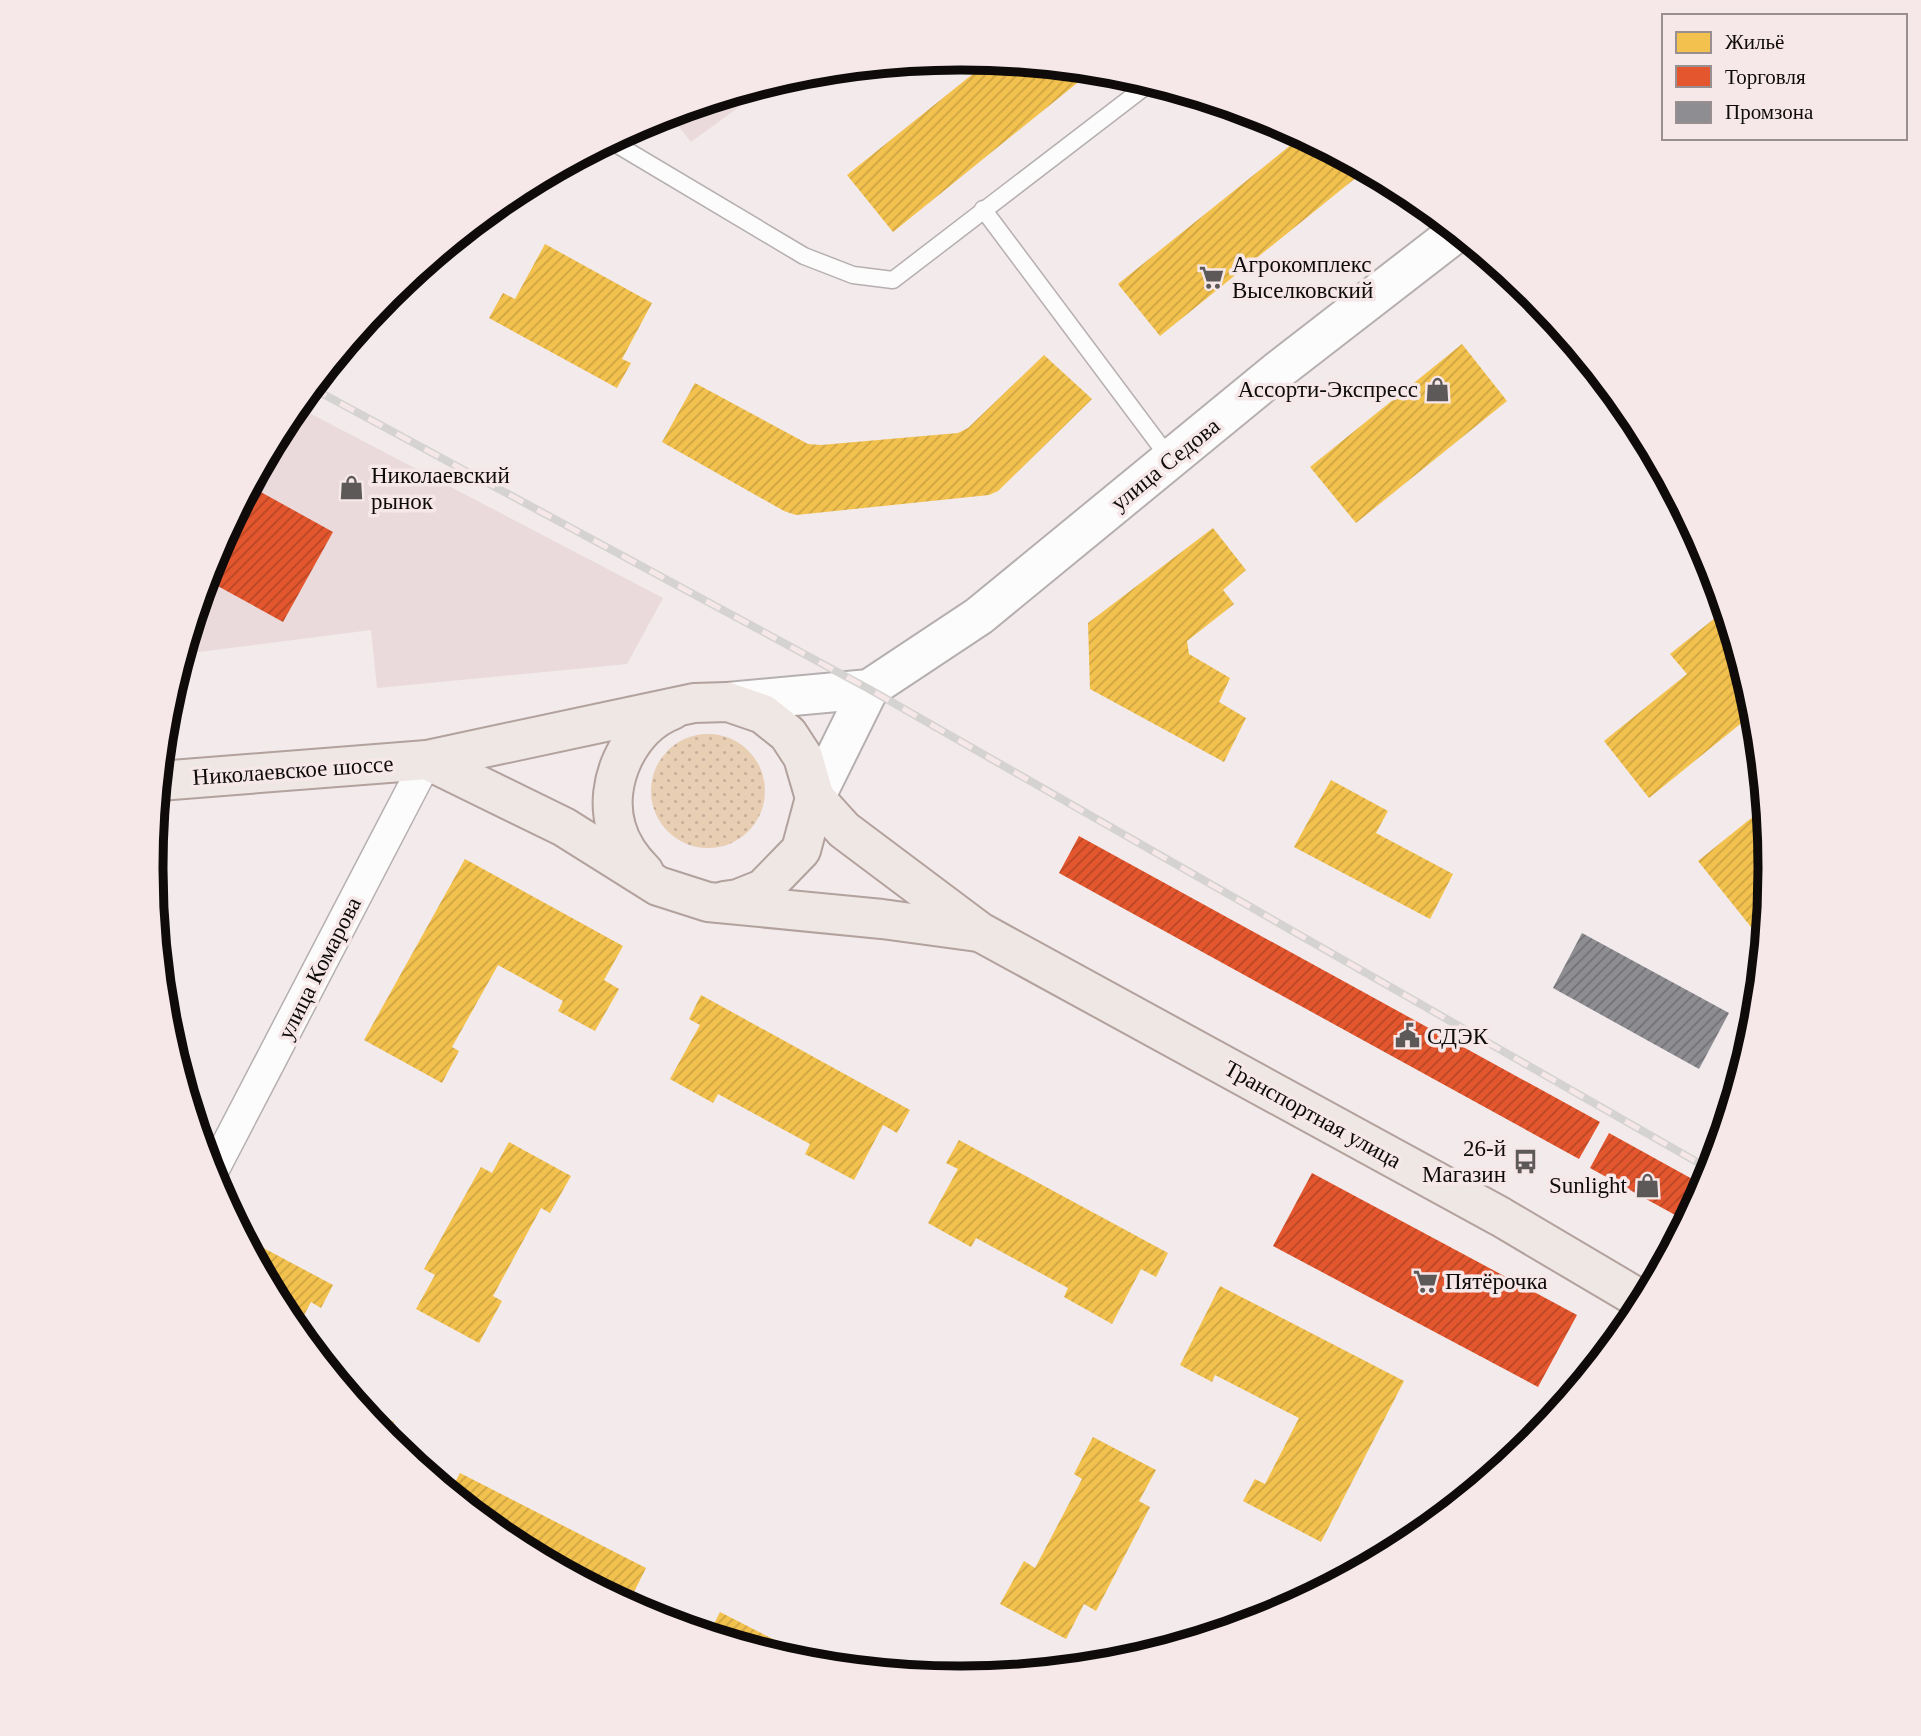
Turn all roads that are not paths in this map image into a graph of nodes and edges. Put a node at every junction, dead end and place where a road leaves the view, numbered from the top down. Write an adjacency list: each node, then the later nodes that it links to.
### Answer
1 (1140, 91): 3 (lane)
2 (620, 147): 3 (lane)
3 (983, 209): 5 (lane)
4 (1449, 238): 5 (main road, улица Седова)
5 (1170, 459): 6 (main road, улица Седова)
6 (869, 689): 7 (main road, улица Седова); 10 (main road)
7 (711, 702): 8 (main road, Николаевское шоссе); 10 (main road); 11 (main road)
8 (427, 760): 9 (main road, Николаевское шоссе); 11 (main road); 14 (street, улица Комарова)
9 (167, 780)
10 (815, 799): 12 (main road); 13 (main road)
11 (658, 886): 12 (main road)
12 (708, 902): 13 (main road)
13 (980, 932): 15 (main road, Транспортная улица)
14 (218, 1161)
15 (1634, 1296)

